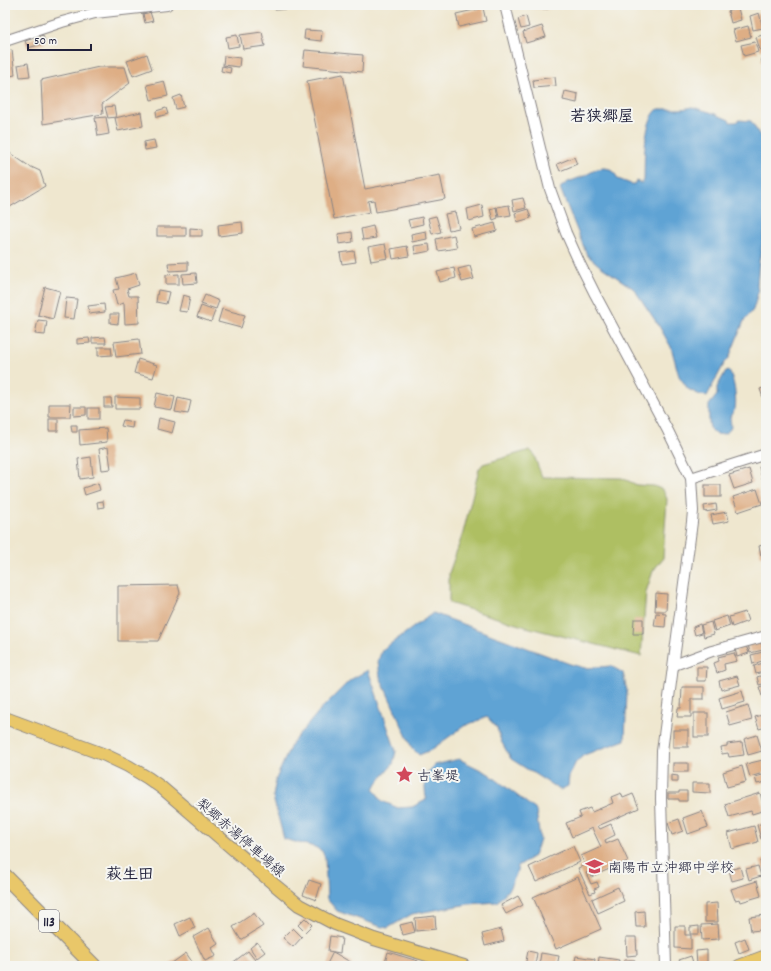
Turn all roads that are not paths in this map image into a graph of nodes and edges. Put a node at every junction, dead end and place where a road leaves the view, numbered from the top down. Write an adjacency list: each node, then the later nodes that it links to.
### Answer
1 (167, 5): 3 (street)
2 (505, 5): 5 (street)
3 (5, 41)
4 (766, 454): 5 (street)
5 (691, 478): 7 (street)
6 (766, 636): 7 (street)
7 (674, 665): 14 (street)
8 (5, 718): 13 (main road, 梨郷赤湯停車場線)
9 (5, 876): 11 (highway, 113)
10 (766, 956): 15 (main road)
11 (89, 961): 12 (highway)
12 (98, 966)
13 (464, 966)
14 (666, 966)
15 (739, 966)

